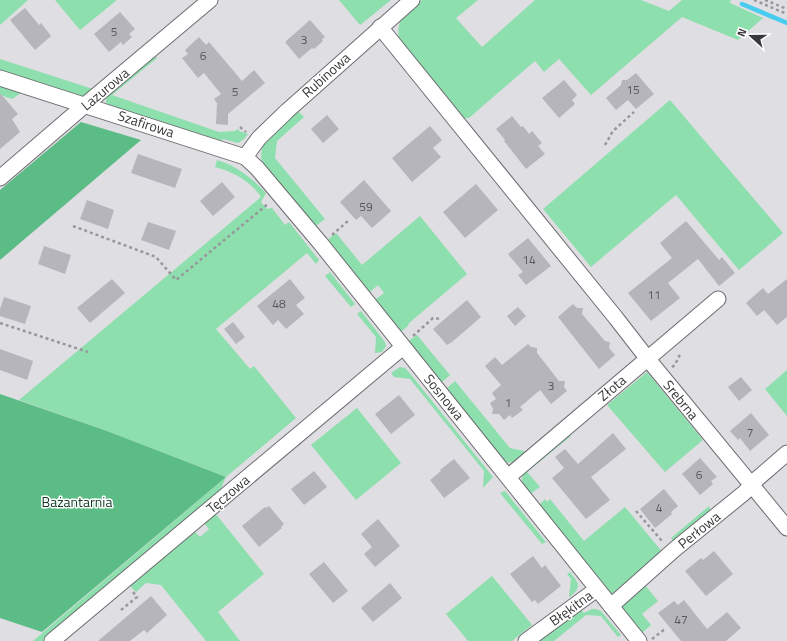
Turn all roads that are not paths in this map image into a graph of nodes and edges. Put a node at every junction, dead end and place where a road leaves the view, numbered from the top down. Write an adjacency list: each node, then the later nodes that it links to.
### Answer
1 (210, 0): 5 (street, Lazurowa)
2 (412, 0): 3 (street, Rubinowa)
3 (380, 27): 6 (street, Rubinowa); 10 (street, Srebrna)
4 (0, 78): 5 (street, Szafirowa)
5 (85, 104): 6 (street, Szafirowa); 7 (street, Lazurowa)
6 (245, 157): 9 (street, Sosnowa)
7 (0, 178)
8 (718, 300): 10 (street, Złota)
9 (402, 346): 12 (street, Sosnowa); 17 (street, Tęczowa)
10 (647, 358): 12 (street, Złota); 13 (street, Srebrna)
11 (787, 453): 13 (street, Perłowa)
12 (508, 477): 15 (street, Sosnowa)
13 (752, 485): 14 (street, Srebrna); 16 (street, Perłowa)
14 (787, 528)
15 (597, 589): 16 (street, Sosnowa); 18 (street, Błękitna)
16 (611, 606): 19 (street, Sosnowa)
17 (52, 641)
18 (526, 641)
19 (639, 641)

